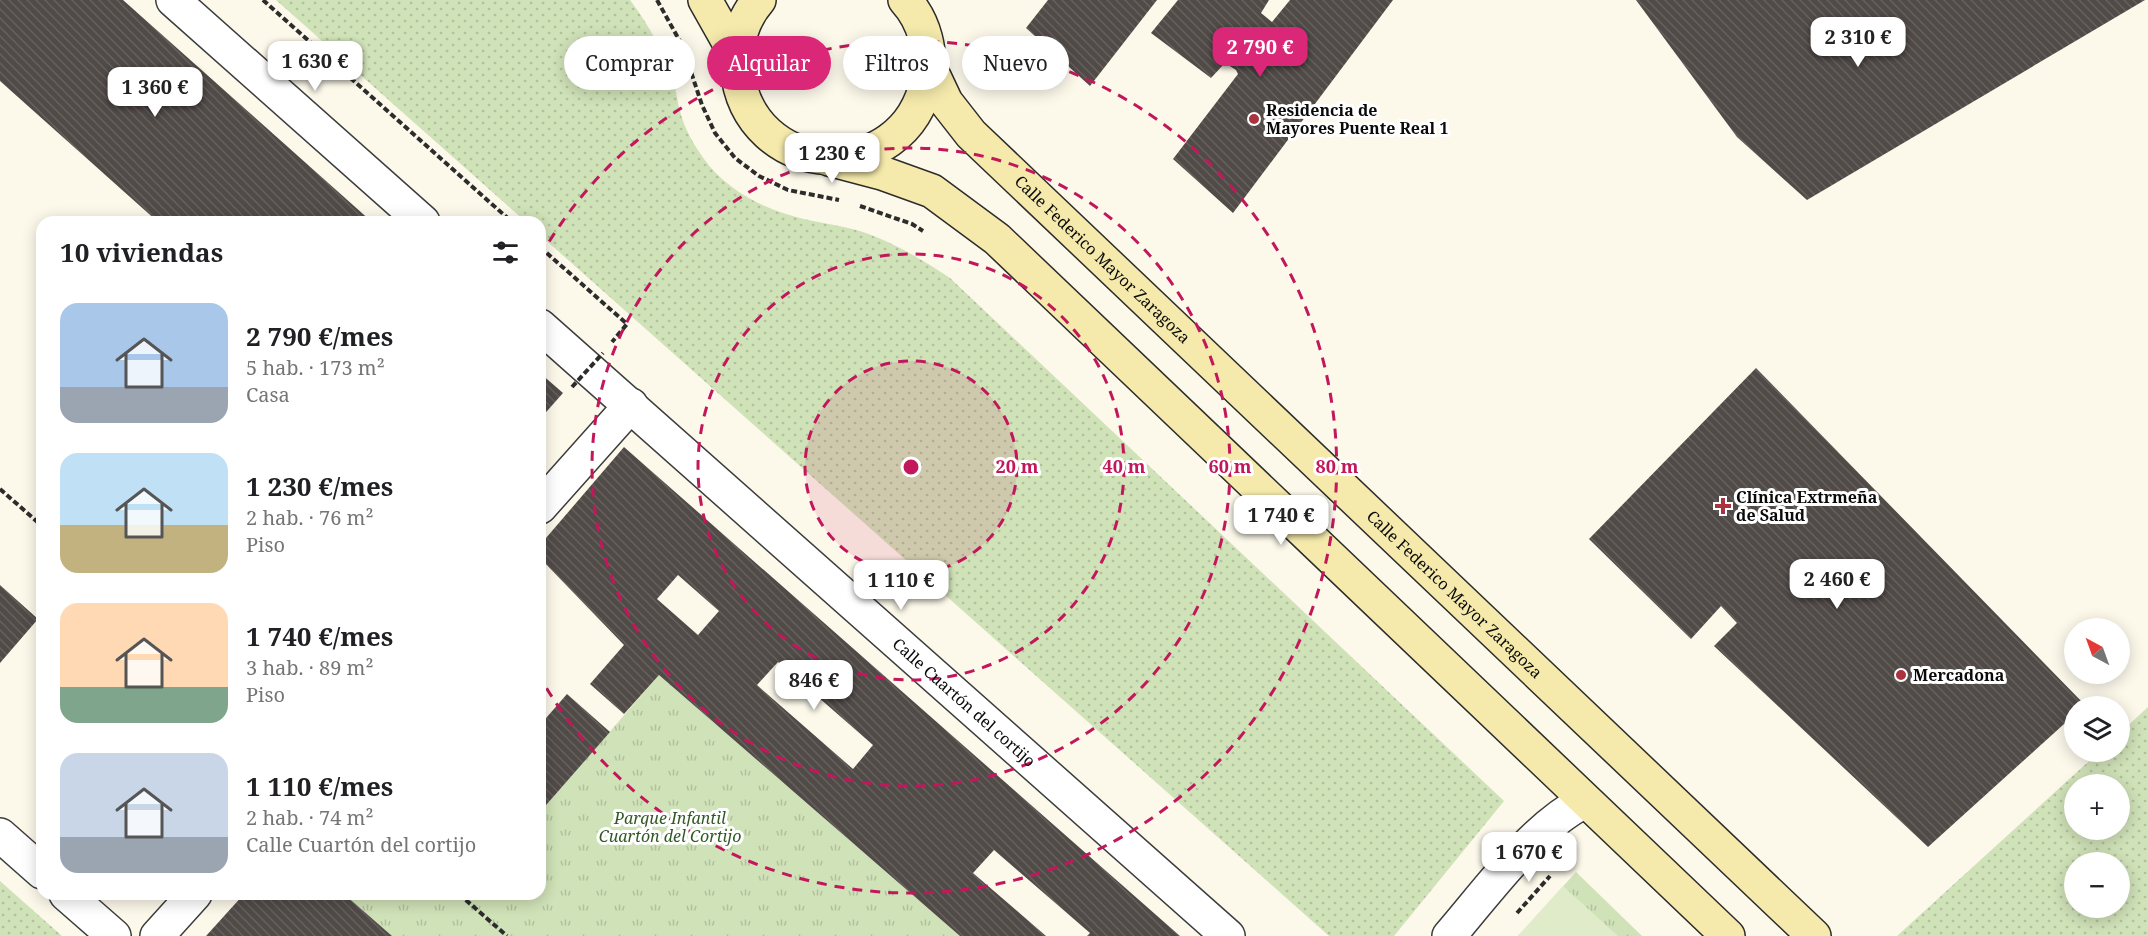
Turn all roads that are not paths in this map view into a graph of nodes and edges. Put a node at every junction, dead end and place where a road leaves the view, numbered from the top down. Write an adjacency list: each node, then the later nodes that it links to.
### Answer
1 (173, 0): 14 (street)
2 (705, 0): 6 (main road)
3 (759, 0): 7 (main road)
4 (905, 0): 8 (main road, Calle Federico Mayor Zaragoza)
5 (936, 0): 9 (main road)
6 (725, 36)
7 (741, 36)
8 (923, 36)
9 (930, 36)
10 (741, 90): 13 (main road)
11 (924, 90): 13 (main road)
12 (942, 90): 28 (main road, Calle Federico Mayor Zaragoza)
13 (829, 159): 18 (main road)
14 (416, 216)
15 (546, 331): 16 (street, Calle Cuartón del cortijo)
16 (631, 405): 17 (street); 25 (street, Calle Cuartón del cortijo)
17 (546, 500)
18 (1585, 801): 26 (street); 27 (main road)
19 (0, 835): 20 (street)
20 (36, 867)
21 (73, 900): 23 (street)
22 (190, 900): 24 (street)
23 (114, 936)
24 (157, 936)
25 (1228, 936)
26 (1449, 936)
27 (1728, 936)
28 (1814, 936)

